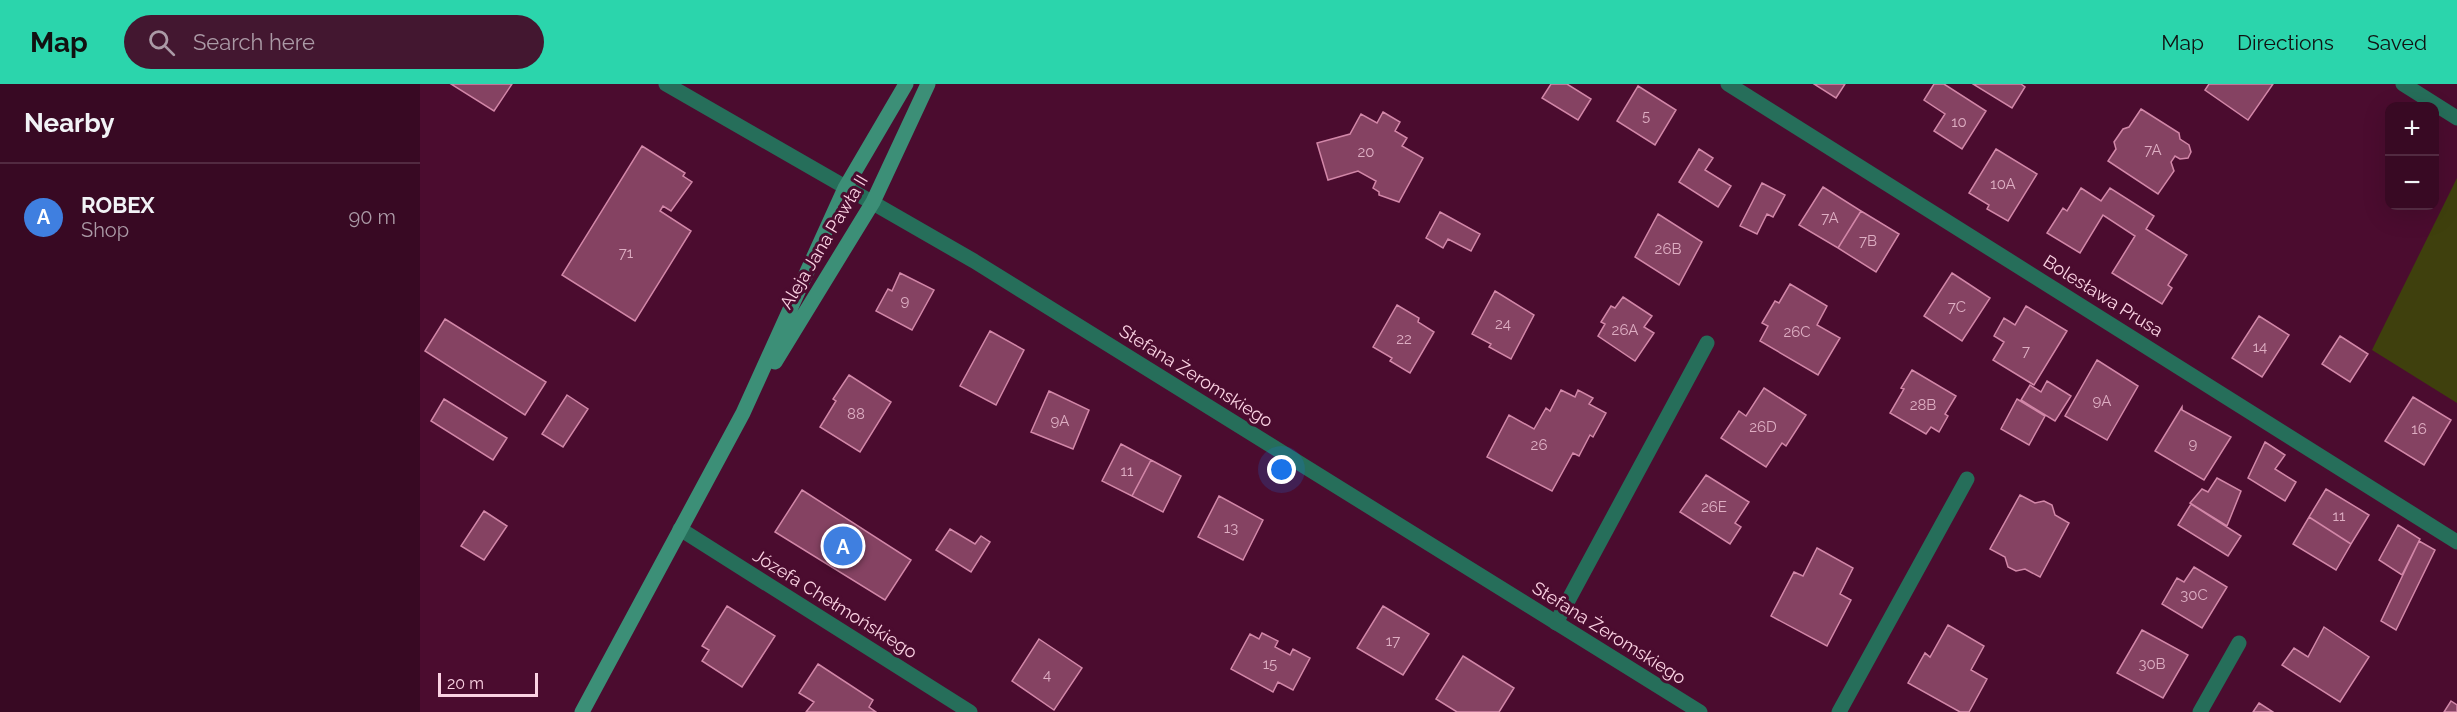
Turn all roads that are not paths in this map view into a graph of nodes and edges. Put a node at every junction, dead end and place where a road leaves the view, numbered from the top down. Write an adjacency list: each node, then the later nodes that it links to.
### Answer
1 (666, 84): 7 (street, Stefana Żeromskiego)
2 (906, 84): 7 (street, Aleja Jana Pawła II)
3 (928, 84): 8 (street, Aleja Jana Pawła II)
4 (1728, 84): 13 (street, Bolesława Prusa)
5 (2403, 84): 6 (street)
6 (2457, 118)
7 (845, 188): 8 (street, Stefana Żeromskiego); 10 (street, Aleja Jana Pawła II)
8 (873, 202): 10 (street, Aleja Jana Pawła II); 14 (street, Stefana Żeromskiego)
9 (1707, 343): 14 (street)
10 (742, 413): 12 (street, Aleja Jana Pawła II)
11 (1967, 479): 19 (street)
12 (680, 529): 16 (street, Aleja Jana Pawła II); 17 (street, Józefa Chełmońskiego)
13 (2457, 542)
14 (1556, 623): 18 (street, Stefana Żeromskiego)
15 (2239, 643): 20 (street)
16 (582, 712)
17 (970, 712)
18 (1700, 712)
19 (1839, 712)
20 (2200, 712)

